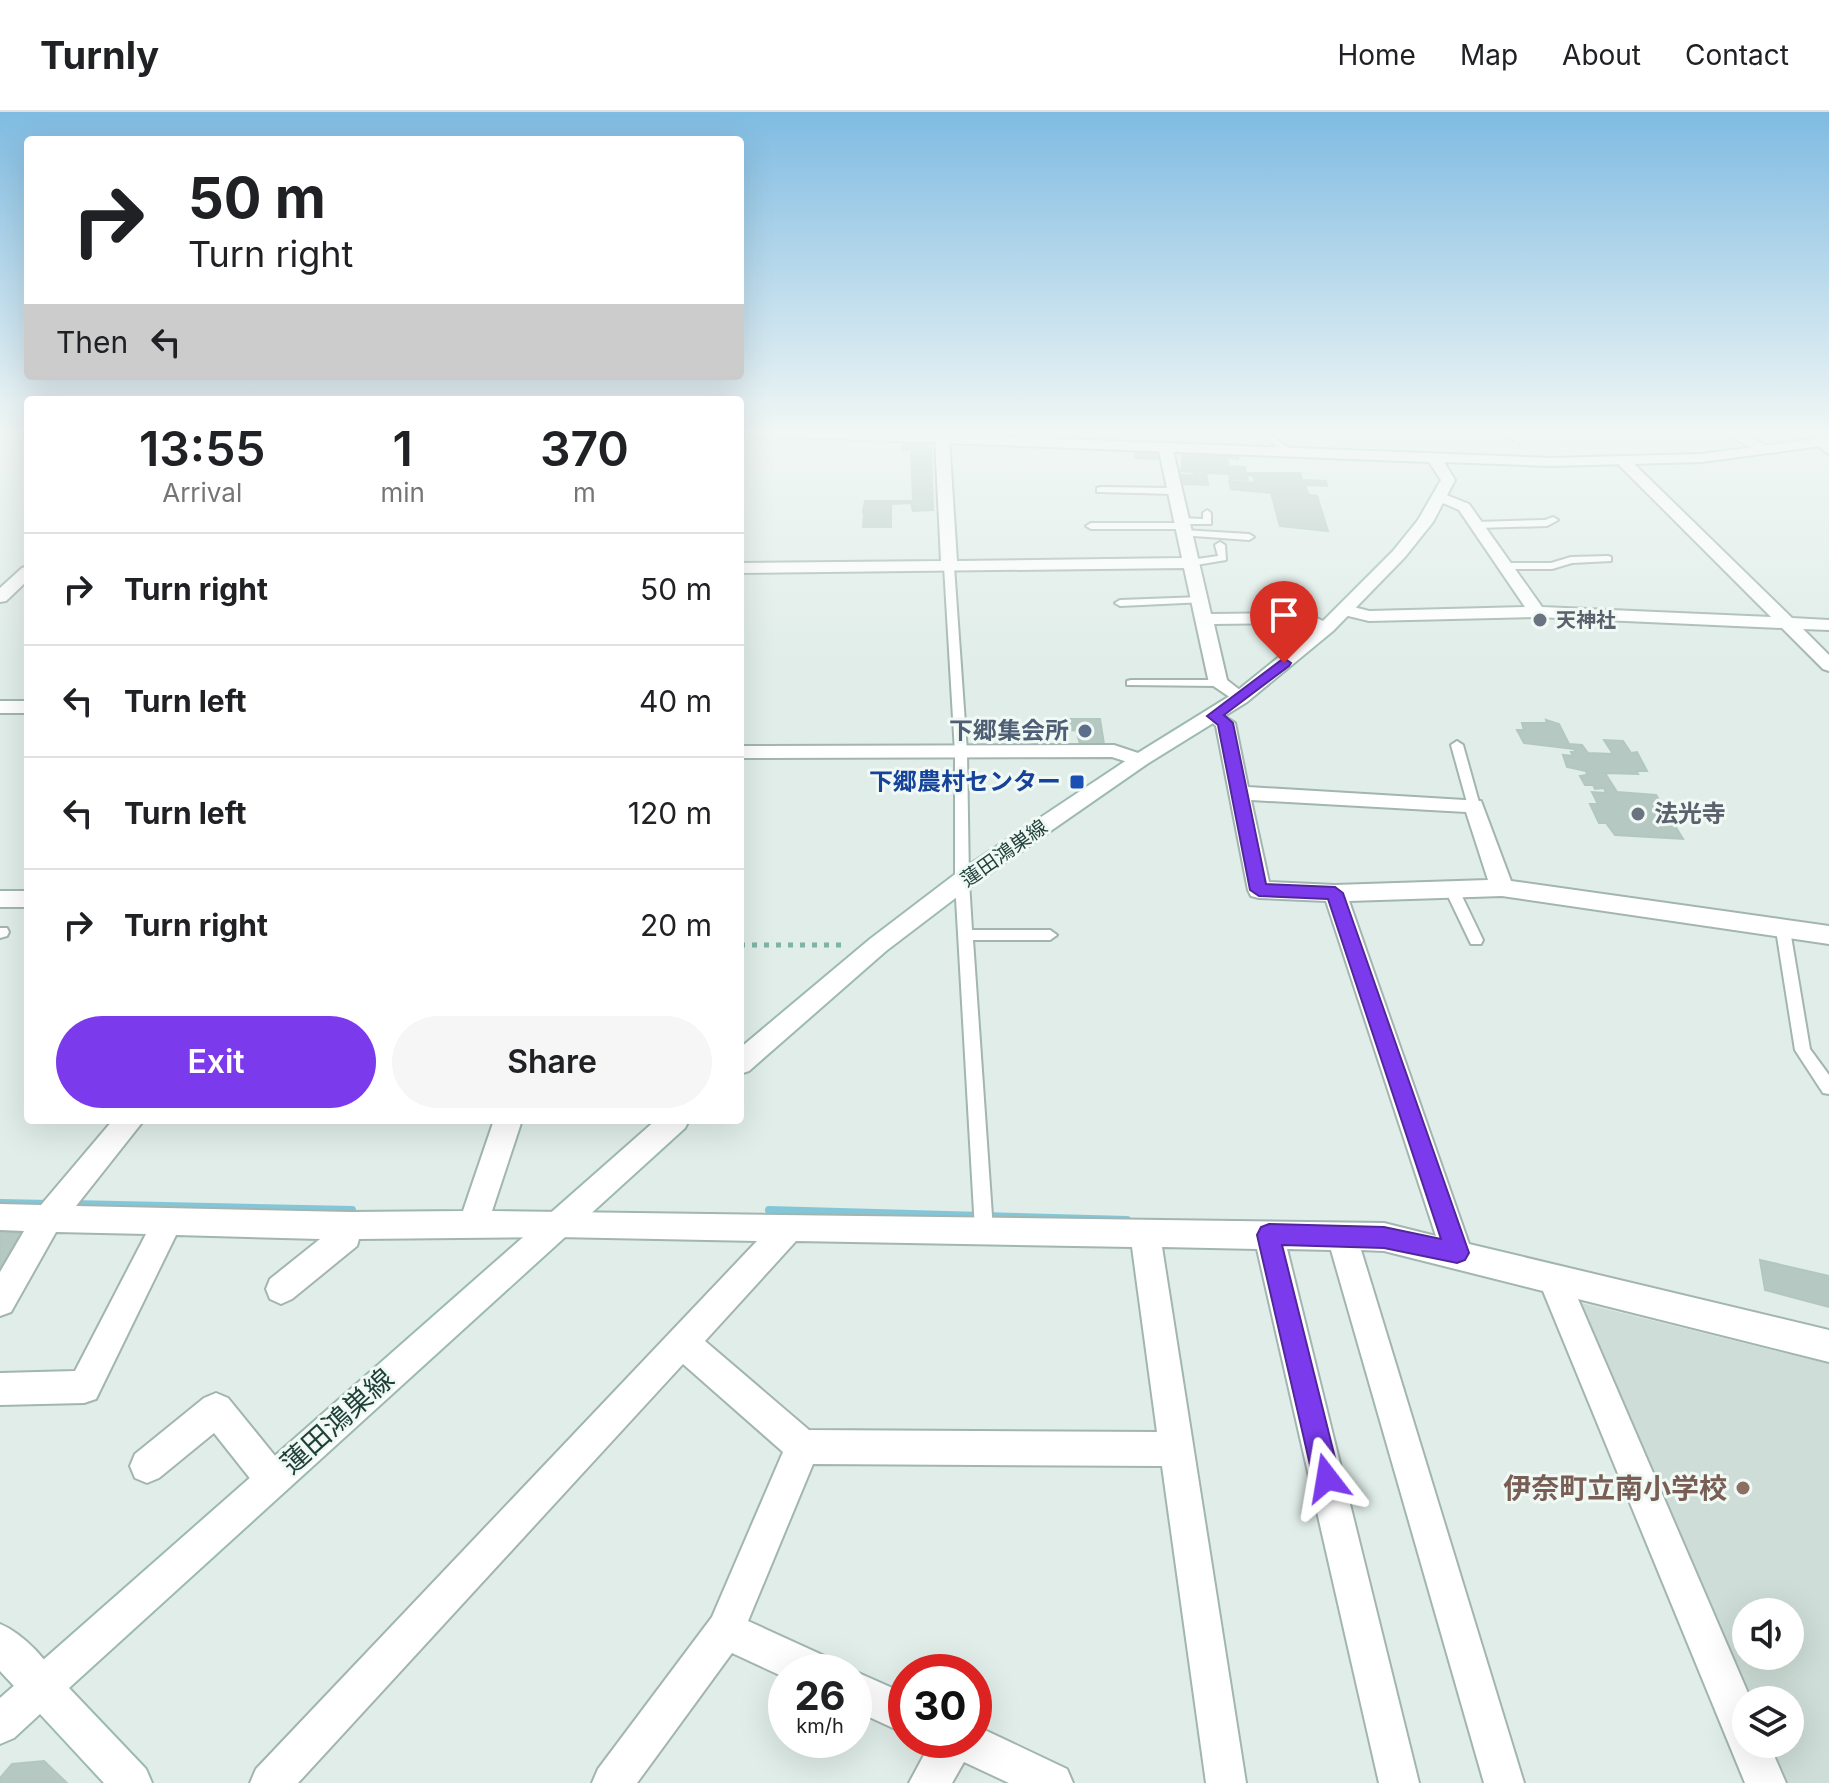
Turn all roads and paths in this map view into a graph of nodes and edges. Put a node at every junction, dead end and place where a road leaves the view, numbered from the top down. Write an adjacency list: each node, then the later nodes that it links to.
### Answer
1 (946, 509): 15 (street)
2 (1178, 509): 10 (street)
3 (1432, 509): 22 (street, 蓮田鴻巣線)
4 (1465, 509): 8 (street)
5 (1672, 509): 25 (street)
6 (1207, 513): 10 (lane)
7 (1553, 520): 8 (lane)
8 (1477, 525): 16 (street)
9 (1091, 526): 10 (lane)
10 (1182, 527): 11 (lane); 14 (street)
11 (1249, 537)
12 (1220, 545): 14 (lane)
13 (1608, 559): 16 (lane)
14 (1190, 563): 15 (street); 20 (street)
15 (949, 566): 17 (street); 37 (lane)
16 (1505, 566): 23 (street)
17 (744, 568)
18 (18, 580): 19 (street)
19 (0, 597)
20 (1201, 600): 21 (lane); 24 (street)
21 (1120, 603)
22 (1346, 610): 23 (street); 27 (street, 蓮田鴻巣線)
23 (1537, 612): 25 (street)
24 (1205, 619): 27 (street); 30 (street)
25 (1789, 624): 26 (street); 28 (street)
26 (1829, 625)
27 (1327, 627): 31 (street, 蓮田鴻巣線)
28 (1829, 665)
29 (1131, 683): 30 (lane)
30 (1218, 683): 31 (street)
31 (1240, 698): 34 (street, 蓮田鴻巣線)
32 (0, 707): 33 (street)
33 (24, 707)
34 (1214, 716): 38 (street, 蓮田鴻巣線); 39 (street)
35 (1457, 745): 40 (lane)
36 (744, 752): 37 (street)
37 (961, 752): 38 (street); 41 (lane)
38 (1140, 760): 41 (street, 蓮田鴻巣線)
39 (1239, 793): 40 (street); 44 (street)
40 (1474, 806): 42 (street)
41 (962, 881): 48 (lane); 53 (street, 蓮田鴻巣線)
42 (1502, 888): 43 (street); 47 (street)
43 (1452, 890): 44 (street); 51 (lane)
44 (1335, 893): 70 (street)
45 (0, 899): 46 (street)
46 (24, 899)
47 (1783, 930): 50 (street); 55 (lane)
48 (967, 935): 49 (lane); 66 (lane)
49 (1050, 935)
50 (1829, 935)
51 (1476, 940)
52 (744, 945): 53 (path)
53 (878, 945): 54 (street, 蓮田鴻巣線)
54 (744, 1060)
55 (1829, 1088)
56 (127, 1124): 60 (street)
57 (507, 1124): 64 (street)
58 (670, 1124): 62 (street, 蓮田鴻巣線)
59 (0, 1217): 60 (street)
60 (48, 1218): 61 (street); 73 (street)
61 (167, 1223): 63 (street); 76 (street)
62 (556, 1224): 64 (street); 65 (street); 80 (street, 蓮田鴻巣線)
63 (350, 1226): 64 (street); 72 (street)
64 (472, 1227)
65 (789, 1228): 66 (street); 74 (street)
66 (984, 1230): 67 (street)
67 (1145, 1233): 68 (street); 78 (street)
68 (1269, 1235): 69 (street); 96 (street)
69 (1342, 1236): 70 (street); 97 (street)
70 (1457, 1253): 71 (street)
71 (1554, 1279): 75 (street); 85 (street)
72 (281, 1289)
73 (0, 1301)
74 (682, 1342): 77 (street); 91 (street)
75 (1829, 1346)
76 (0, 1389)
77 (803, 1447): 78 (street); 81 (street)
78 (1179, 1449): 95 (street)
79 (147, 1466): 80 (street)
80 (272, 1479): 84 (street, 蓮田鴻巣線)
81 (725, 1630): 83 (street); 92 (street)
82 (0, 1643): 84 (street)
83 (776, 1654)
84 (42, 1687): 86 (street, 蓮田鴻巣線); 90 (street)
85 (1732, 1703)
86 (0, 1724)
87 (992, 1754): 94 (street)
88 (944, 1758): 93 (street)
89 (1755, 1758): 98 (street)
90 (132, 1783)
91 (270, 1783)
92 (612, 1783)
93 (929, 1783)
94 (1053, 1783)
95 (1226, 1783)
96 (1399, 1783)
97 (1504, 1783)
98 (1766, 1783)

